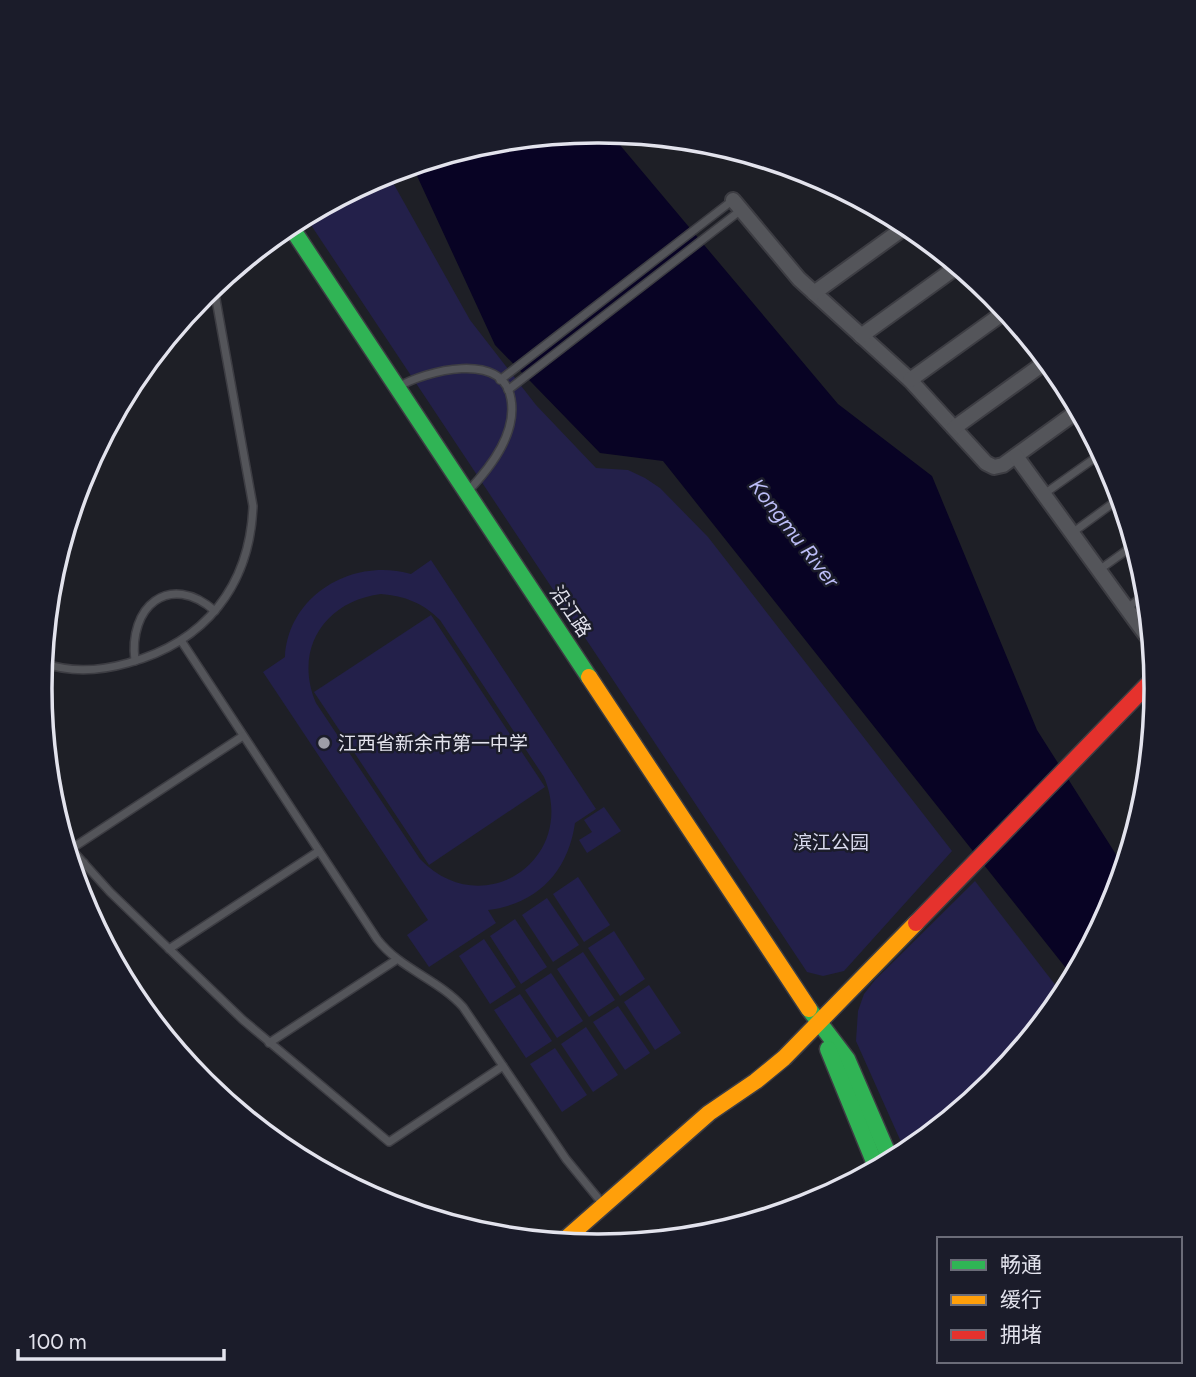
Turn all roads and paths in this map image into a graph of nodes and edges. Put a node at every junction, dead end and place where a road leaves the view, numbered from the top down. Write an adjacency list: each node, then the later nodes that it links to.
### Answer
1 (737, 205): 5 (street); 10 (lane); 13 (lane)
2 (897, 233): 5 (street)
3 (296, 234): 12 (street, 沿江路)
4 (950, 272): 8 (street)
5 (814, 293): 8 (street)
6 (215, 300): 26 (lane)
7 (997, 317): 11 (street)
8 (861, 336): 11 (street)
9 (1039, 367): 15 (street)
10 (500, 380): 12 (lane); 13 (lane)
11 (909, 380): 15 (street)
12 (398, 388): 18 (street, 沿江路)
13 (508, 390): 18 (lane)
14 (1070, 416): 16 (street)
15 (954, 428): 16 (street)
16 (1016, 456): 19 (street)
17 (1093, 459): 19 (lane)
18 (467, 492): 39 (street, 沿江路)
19 (1044, 495): 21 (street)
20 (1112, 504): 21 (lane)
21 (1072, 533): 23 (street)
22 (1126, 551): 23 (lane)
23 (1099, 570): 25 (street)
24 (1136, 601): 25 (lane)
25 (1126, 608): 27 (street)
26 (215, 611): 28 (lane); 29 (lane)
27 (1140, 627)
28 (181, 642): 29 (lane); 32 (lane)
29 (135, 661): 30 (lane)
30 (53, 665)
31 (1144, 688): 39 (street)
32 (243, 736): 33 (lane); 34 (lane)
33 (76, 846)
34 (319, 851): 37 (lane); 38 (lane)
35 (80, 859): 36 (lane)
36 (83, 863): 37 (lane)
37 (169, 949): 40 (lane)
38 (396, 960): 40 (lane); 41 (lane)
39 (817, 1021): 42 (street, 沿江路); 43 (street, 沿江路); 44 (street)
40 (269, 1043): 41 (lane)
41 (503, 1066): 44 (lane)
42 (887, 1151)
43 (873, 1160)
44 (603, 1205): 45 (street)
45 (571, 1233)

